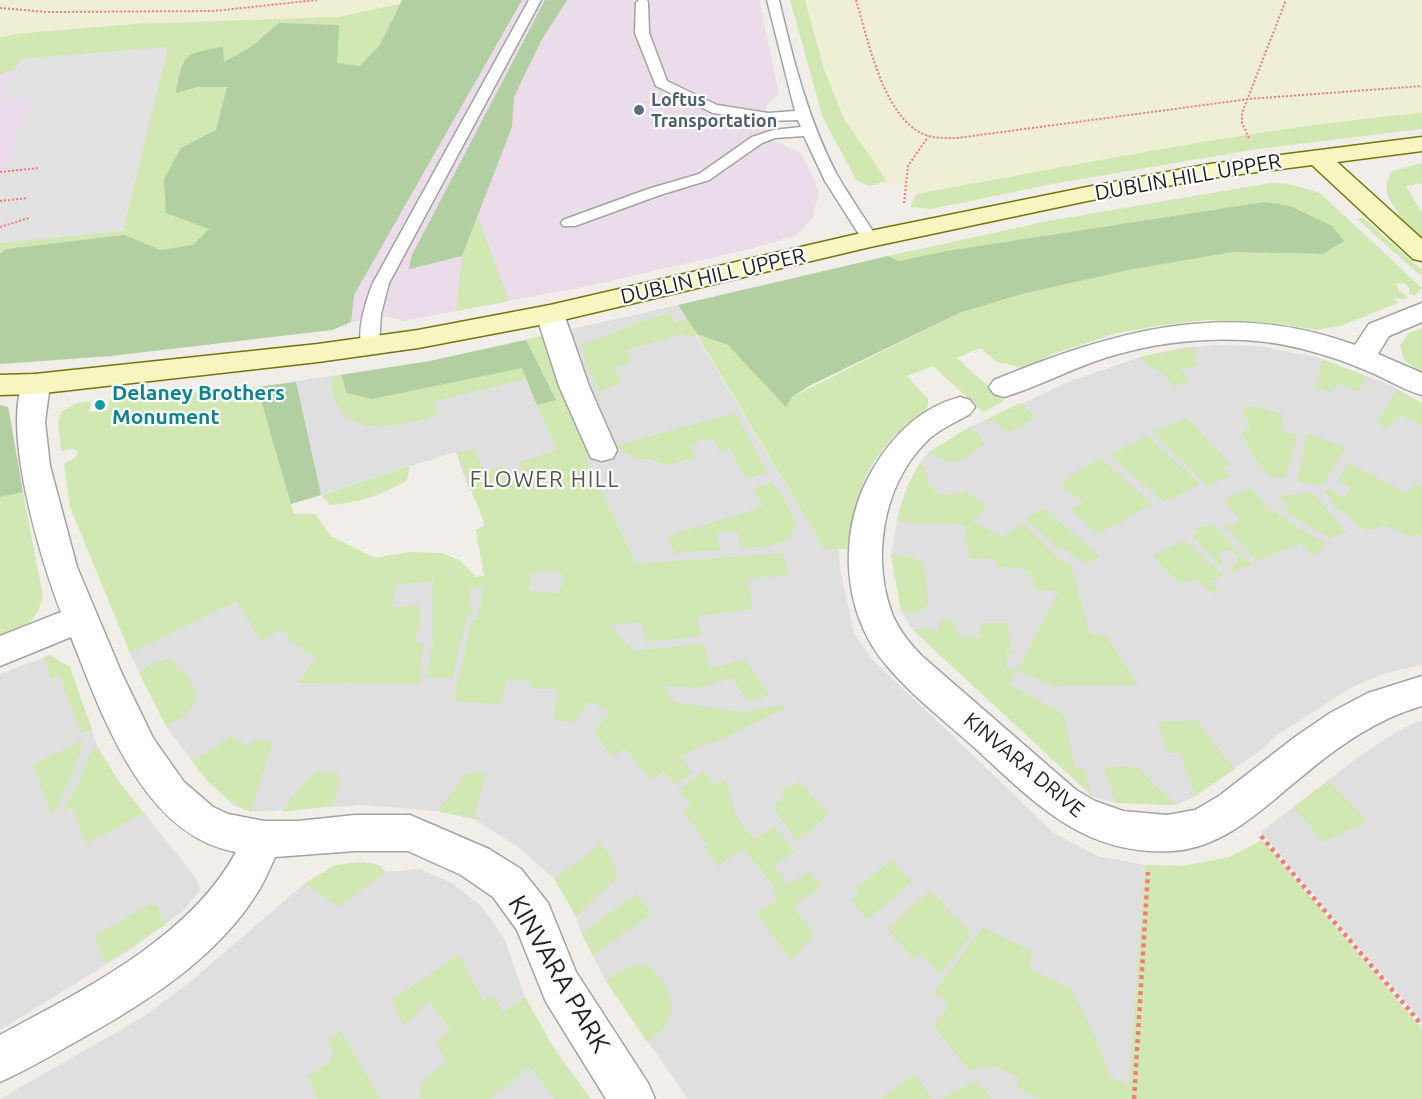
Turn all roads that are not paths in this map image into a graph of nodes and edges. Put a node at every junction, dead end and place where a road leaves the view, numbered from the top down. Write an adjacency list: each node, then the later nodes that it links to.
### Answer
1 (535, 0): 13 (lane)
2 (773, 0): 4 (lane)
3 (642, 3): 4 (lane)
4 (804, 116): 5 (lane)
5 (810, 131): 8 (lane); 9 (lane)
6 (1422, 144): 7 (street, DUBLIN HILL UPPER)
7 (1316, 156): 9 (street, DUBLIN HILL UPPER); 10 (street)
8 (568, 223)
9 (870, 239): 12 (street, DUBLIN HILL UPPER)
10 (1422, 253)
11 (1422, 312): 14 (street)
12 (550, 314): 13 (street, DUBLIN HILL UPPER); 20 (street)
13 (370, 346): 15 (street, DUBLIN HILL UPPER)
14 (1362, 356): 17 (street); 18 (street)
15 (35, 384): 16 (street, DUBLIN HILL UPPER); 21 (street, KINVARA PARK)
16 (0, 385)
17 (1422, 385)
18 (1004, 387)
19 (960, 407): 23 (street, KINVARA DRIVE)
20 (602, 450)
21 (82, 618): 22 (street); 24 (street, KINVARA PARK)
22 (0, 651)
23 (1422, 691)
24 (264, 839): 25 (street); 26 (street, KINVARA PARK)
25 (0, 1059)
26 (633, 1099)

